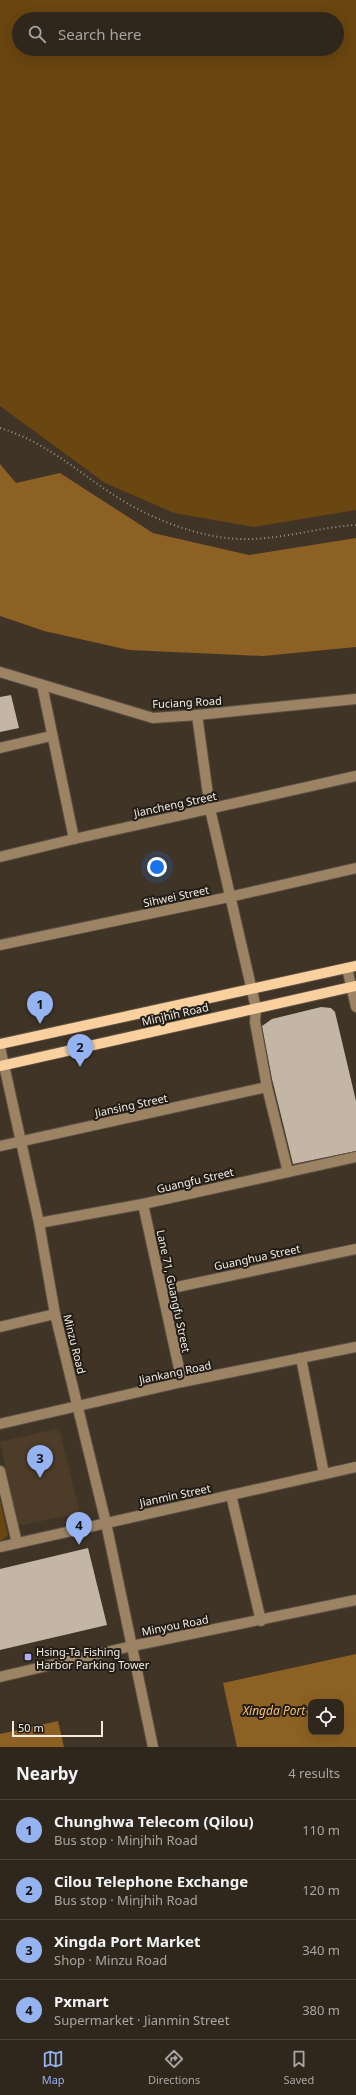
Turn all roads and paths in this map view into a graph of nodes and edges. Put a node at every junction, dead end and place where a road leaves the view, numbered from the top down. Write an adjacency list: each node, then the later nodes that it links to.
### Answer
1 (0, 428): 2 (path)
2 (356, 524)
3 (0, 672): 4 (street, Fuciang Road)
4 (42, 685): 6 (street, Fuciang Road); 7 (street)
5 (356, 699): 6 (street, Fuciang Road)
6 (197, 715): 10 (street)
7 (51, 736): 8 (street); 11 (street)
8 (0, 748)
9 (356, 776): 10 (street, Jiancheng Street)
10 (210, 809): 11 (street, Jiancheng Street); 14 (street)
11 (74, 839): 12 (street, Jiancheng Street)
12 (0, 857)
13 (356, 868): 14 (street, Sihwei Street)
14 (229, 897): 15 (street, Sihwei Street); 18 (street)
15 (0, 945)
16 (351, 967): 17 (street); 18 (main road, Minjhih Road)
17 (354, 987): 19 (street); 20 (main road, Minjhih Road)
18 (252, 989): 20 (street); 21 (main road, Minjhih Road)
19 (356, 1007)
20 (256, 1008): 23 (main road, Minjhih Road); 24 (street)
21 (0, 1044)
22 (0, 1047): 23 (street, Minzu Road)
23 (2, 1066): 25 (street, Minzu Road)
24 (267, 1088): 25 (street, Jiansing Street); 28 (street)
25 (20, 1141): 26 (street, Jiansing Street); 30 (street, Minzu Road)
26 (0, 1146)
27 (356, 1157): 28 (street, Guangfu Street)
28 (288, 1172): 29 (street, Guangfu Street)
29 (143, 1204): 30 (street, Guangfu Street); 32 (street, Lane 71, Guangfu Street)
30 (39, 1223): 33 (street, Minzu Road)
31 (356, 1249): 32 (street, Guanghua Street)
32 (163, 1290): 37 (street, Lane 71, Guangfu Street)
33 (55, 1314): 34 (street); 38 (street, Minzu Road)
34 (0, 1327)
35 (356, 1347): 36 (street, Jiankang Road)
36 (301, 1358): 37 (street, Jiankang Road); 42 (street)
37 (182, 1382): 38 (street, Jiankang Road)
38 (79, 1406): 39 (street, Jiankang Road); 44 (street, Minzu Road)
39 (0, 1424)
40 (356, 1467): 42 (street, Jianmin Street)
41 (0, 1471): 45 (street)
42 (324, 1474): 43 (street, Jianmin Street)
43 (231, 1495): 44 (street, Jianmin Street); 48 (street)
44 (106, 1523): 45 (street, Jianmin Street); 49 (street, Minzu Road)
45 (17, 1543): 46 (street, Jianmin Street)
46 (0, 1547)
47 (356, 1600): 48 (street, Minyou Road)
48 (261, 1621): 49 (street, Minyou Road)
49 (132, 1646): 50 (street, Minyou Road); 51 (street, Minzu Road)
50 (0, 1677)
51 (153, 1747)

